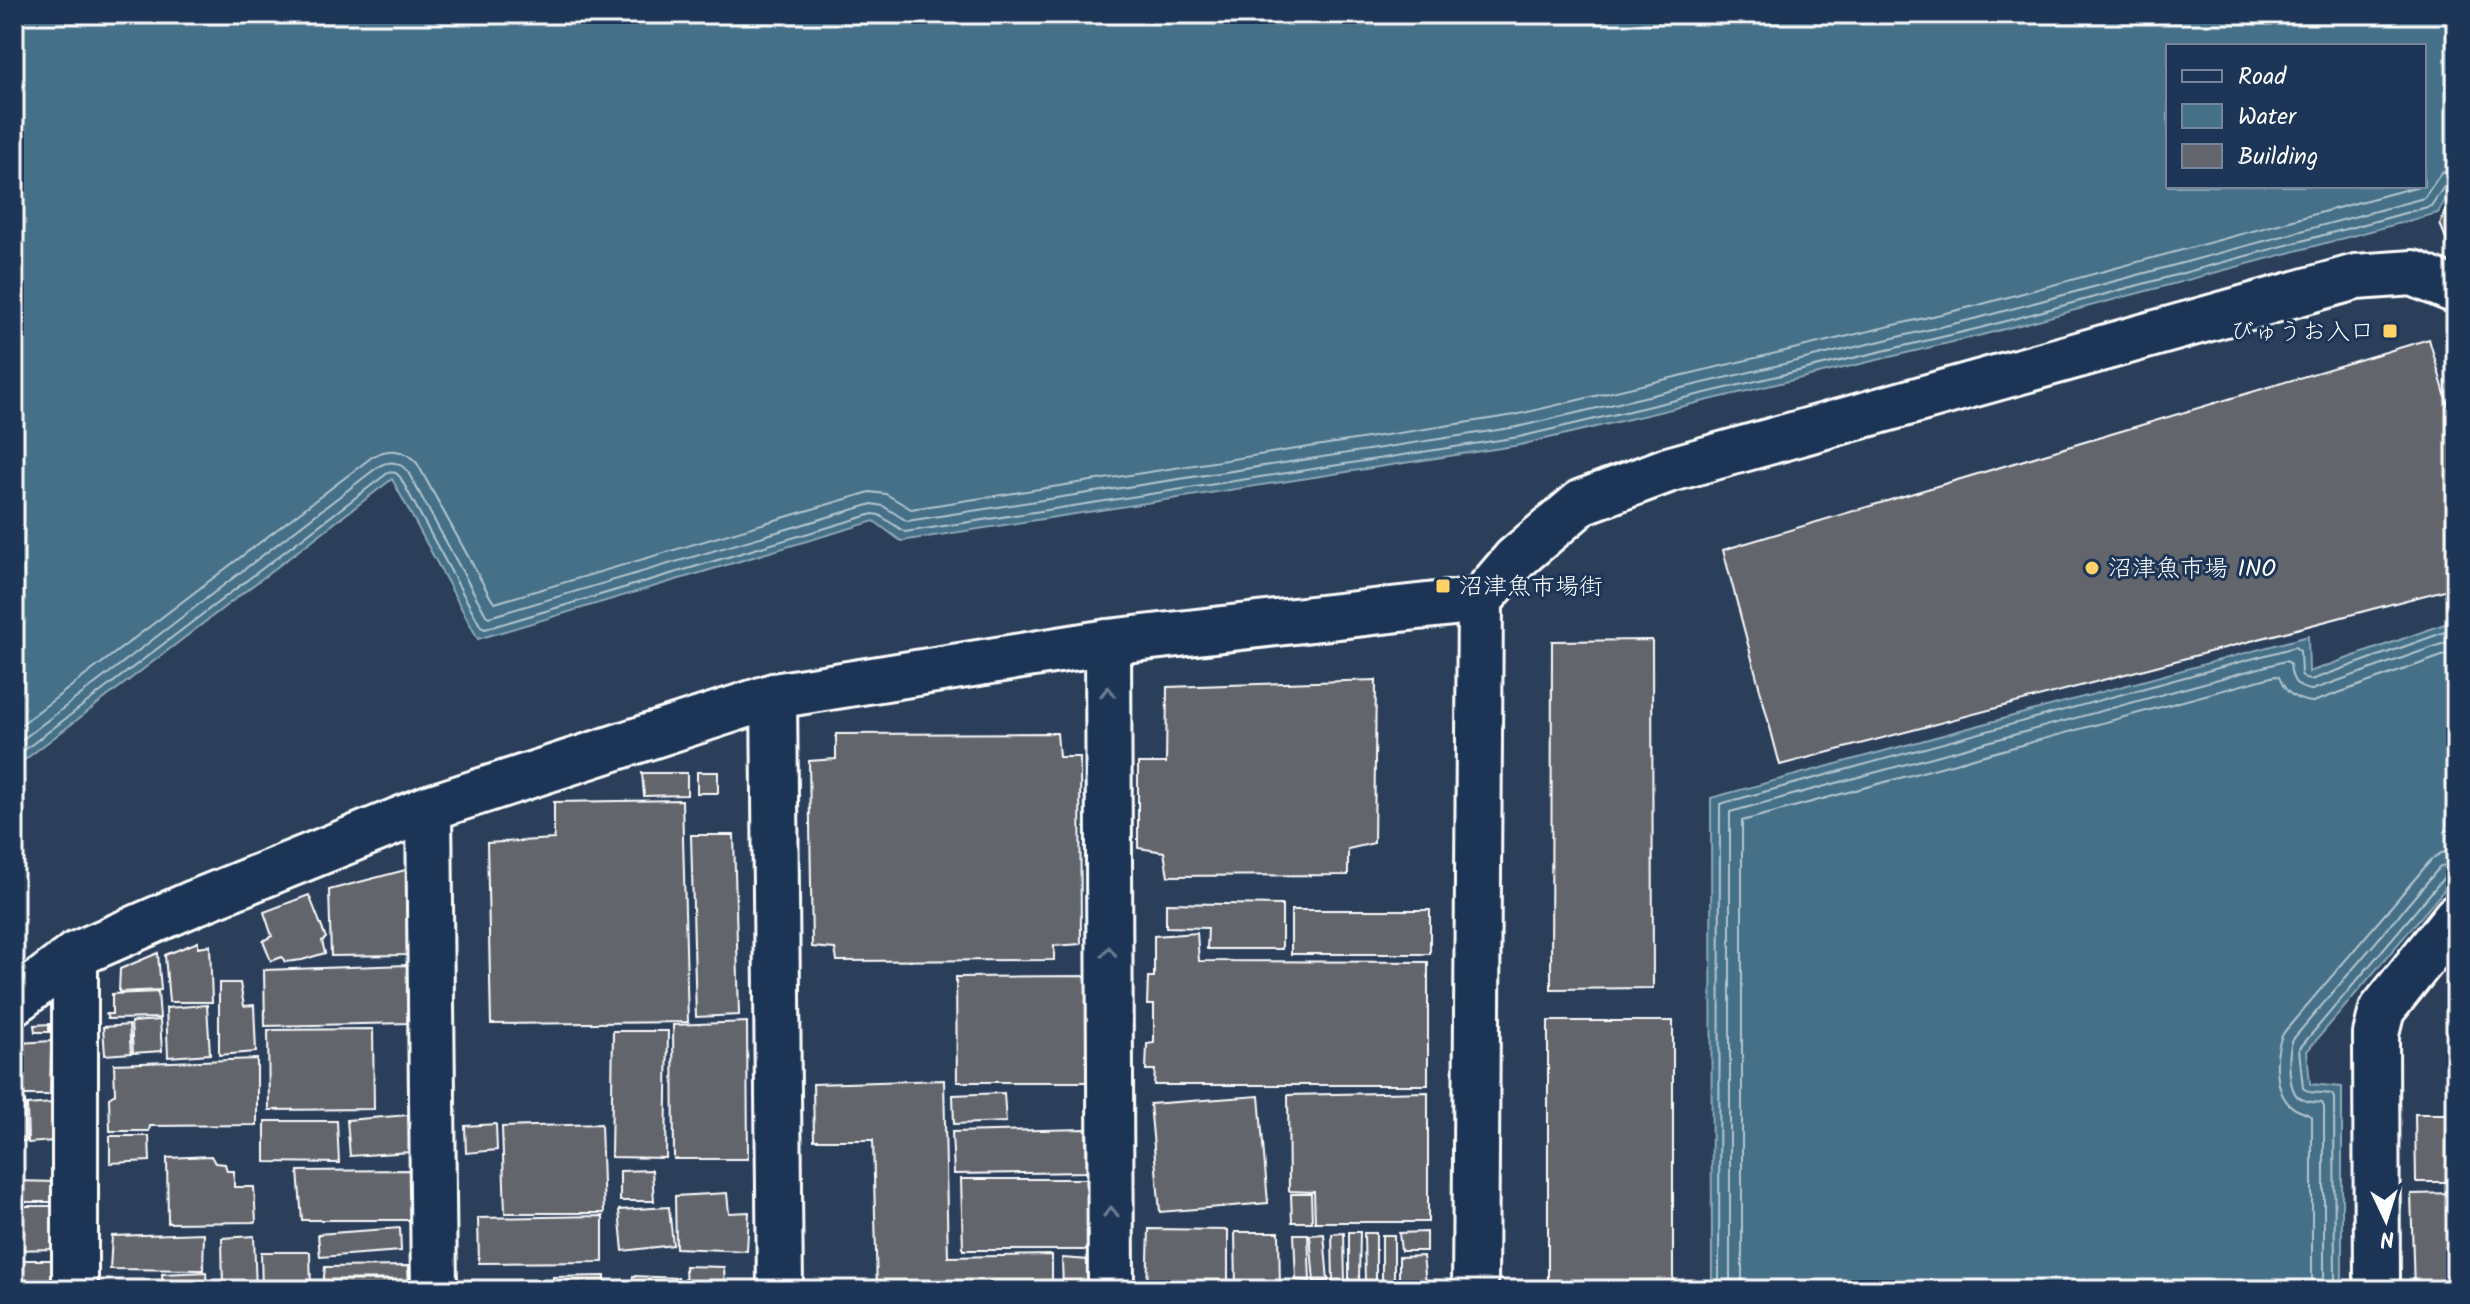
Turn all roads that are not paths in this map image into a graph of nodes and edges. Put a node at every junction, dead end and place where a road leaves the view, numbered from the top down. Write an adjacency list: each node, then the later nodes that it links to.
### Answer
1 (2456, 291): 2 (street)
2 (1480, 600): 3 (street); 13 (street)
3 (1108, 642): 4 (street); 12 (street, one-way to 3)
4 (774, 696): 5 (street); 11 (street)
5 (429, 808): 7 (street); 10 (street)
6 (2456, 917): 14 (street)
7 (75, 955): 8 (street); 9 (street)
8 (14, 1002)
9 (75, 1290)
10 (434, 1290)
11 (780, 1290)
12 (1111, 1290)
13 (1475, 1290)
14 (2377, 1290)

